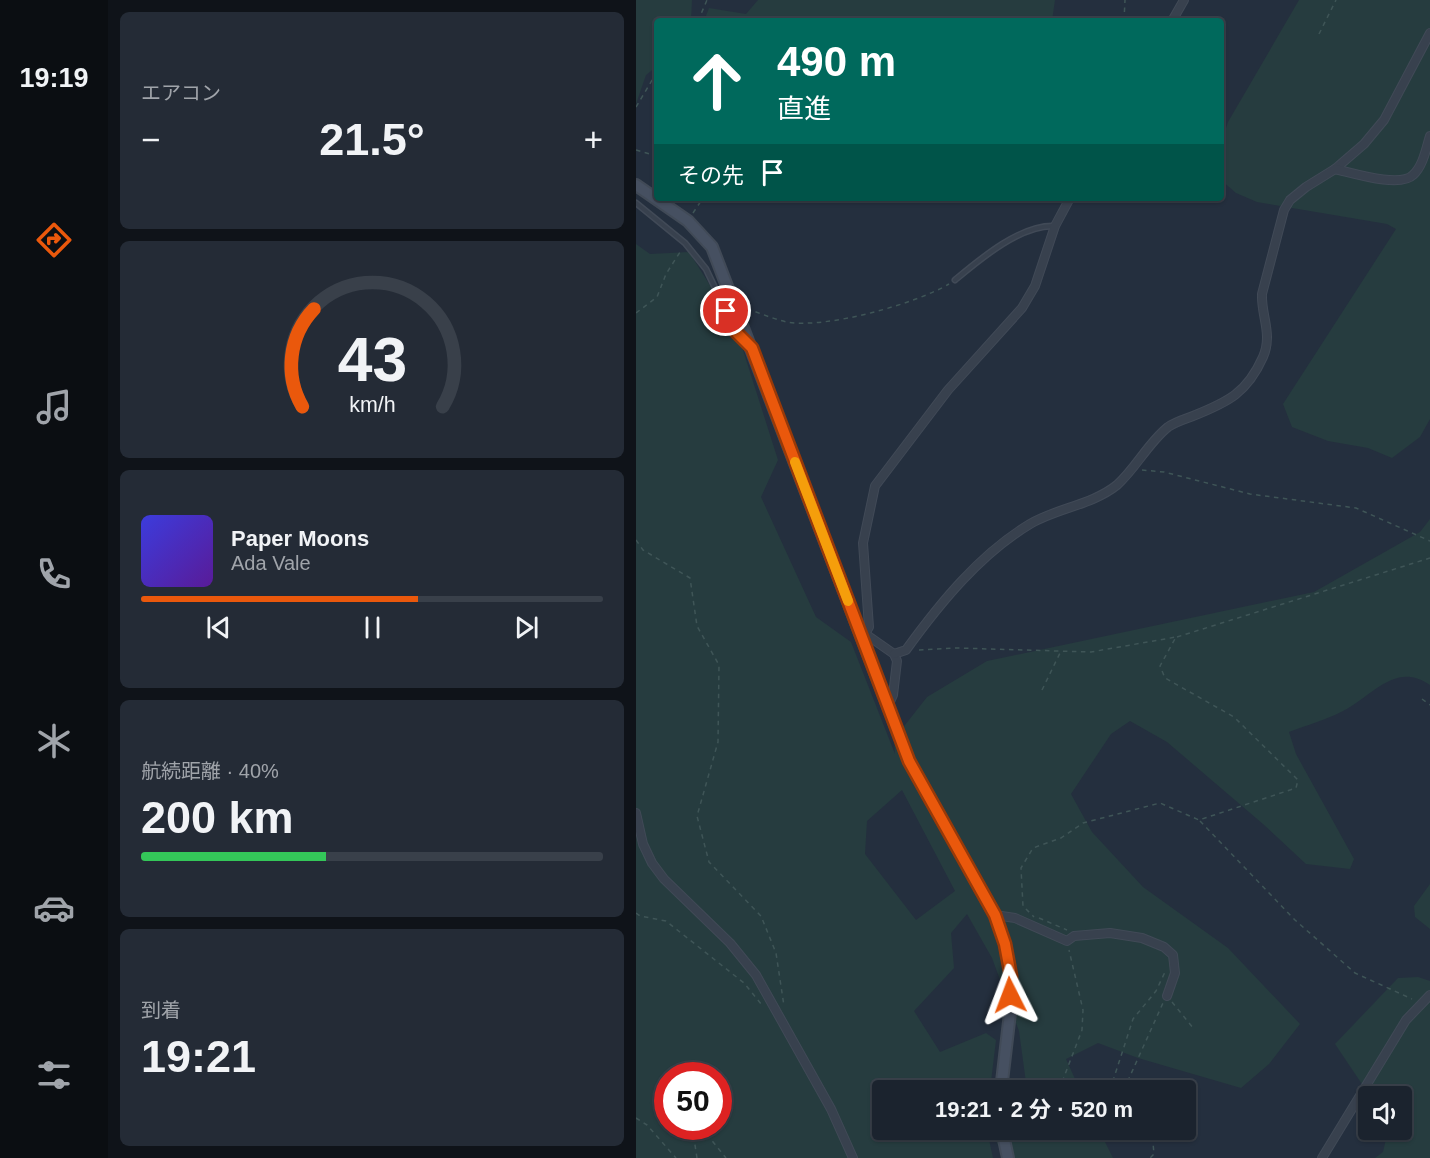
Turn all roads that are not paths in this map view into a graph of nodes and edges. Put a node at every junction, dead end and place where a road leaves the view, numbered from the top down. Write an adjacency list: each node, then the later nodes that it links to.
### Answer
1 (1184, 0): 2 (street)
2 (1174, 18)
3 (1430, 33): 5 (street)
4 (1430, 136): 5 (street)
5 (1335, 169): 15 (street)
6 (636, 185): 7 (main road)
7 (654, 197)
8 (659, 201): 13 (main road)
9 (1068, 201): 11 (street)
10 (636, 203): 13 (lane)
11 (1055, 226): 12 (lane); 14 (street)
12 (955, 280)
13 (752, 348): 14 (main road)
14 (863, 633): 15 (street); 16 (main road)
15 (894, 654): 16 (street)
16 (887, 707): 18 (main road)
17 (636, 813): 23 (street)
18 (995, 915): 20 (street); 21 (main road)
19 (1430, 995): 25 (street)
20 (1167, 996)
21 (1002, 1080)
22 (1004, 1140): 24 (main road)
23 (853, 1158)
24 (1008, 1158)
25 (1322, 1158)

